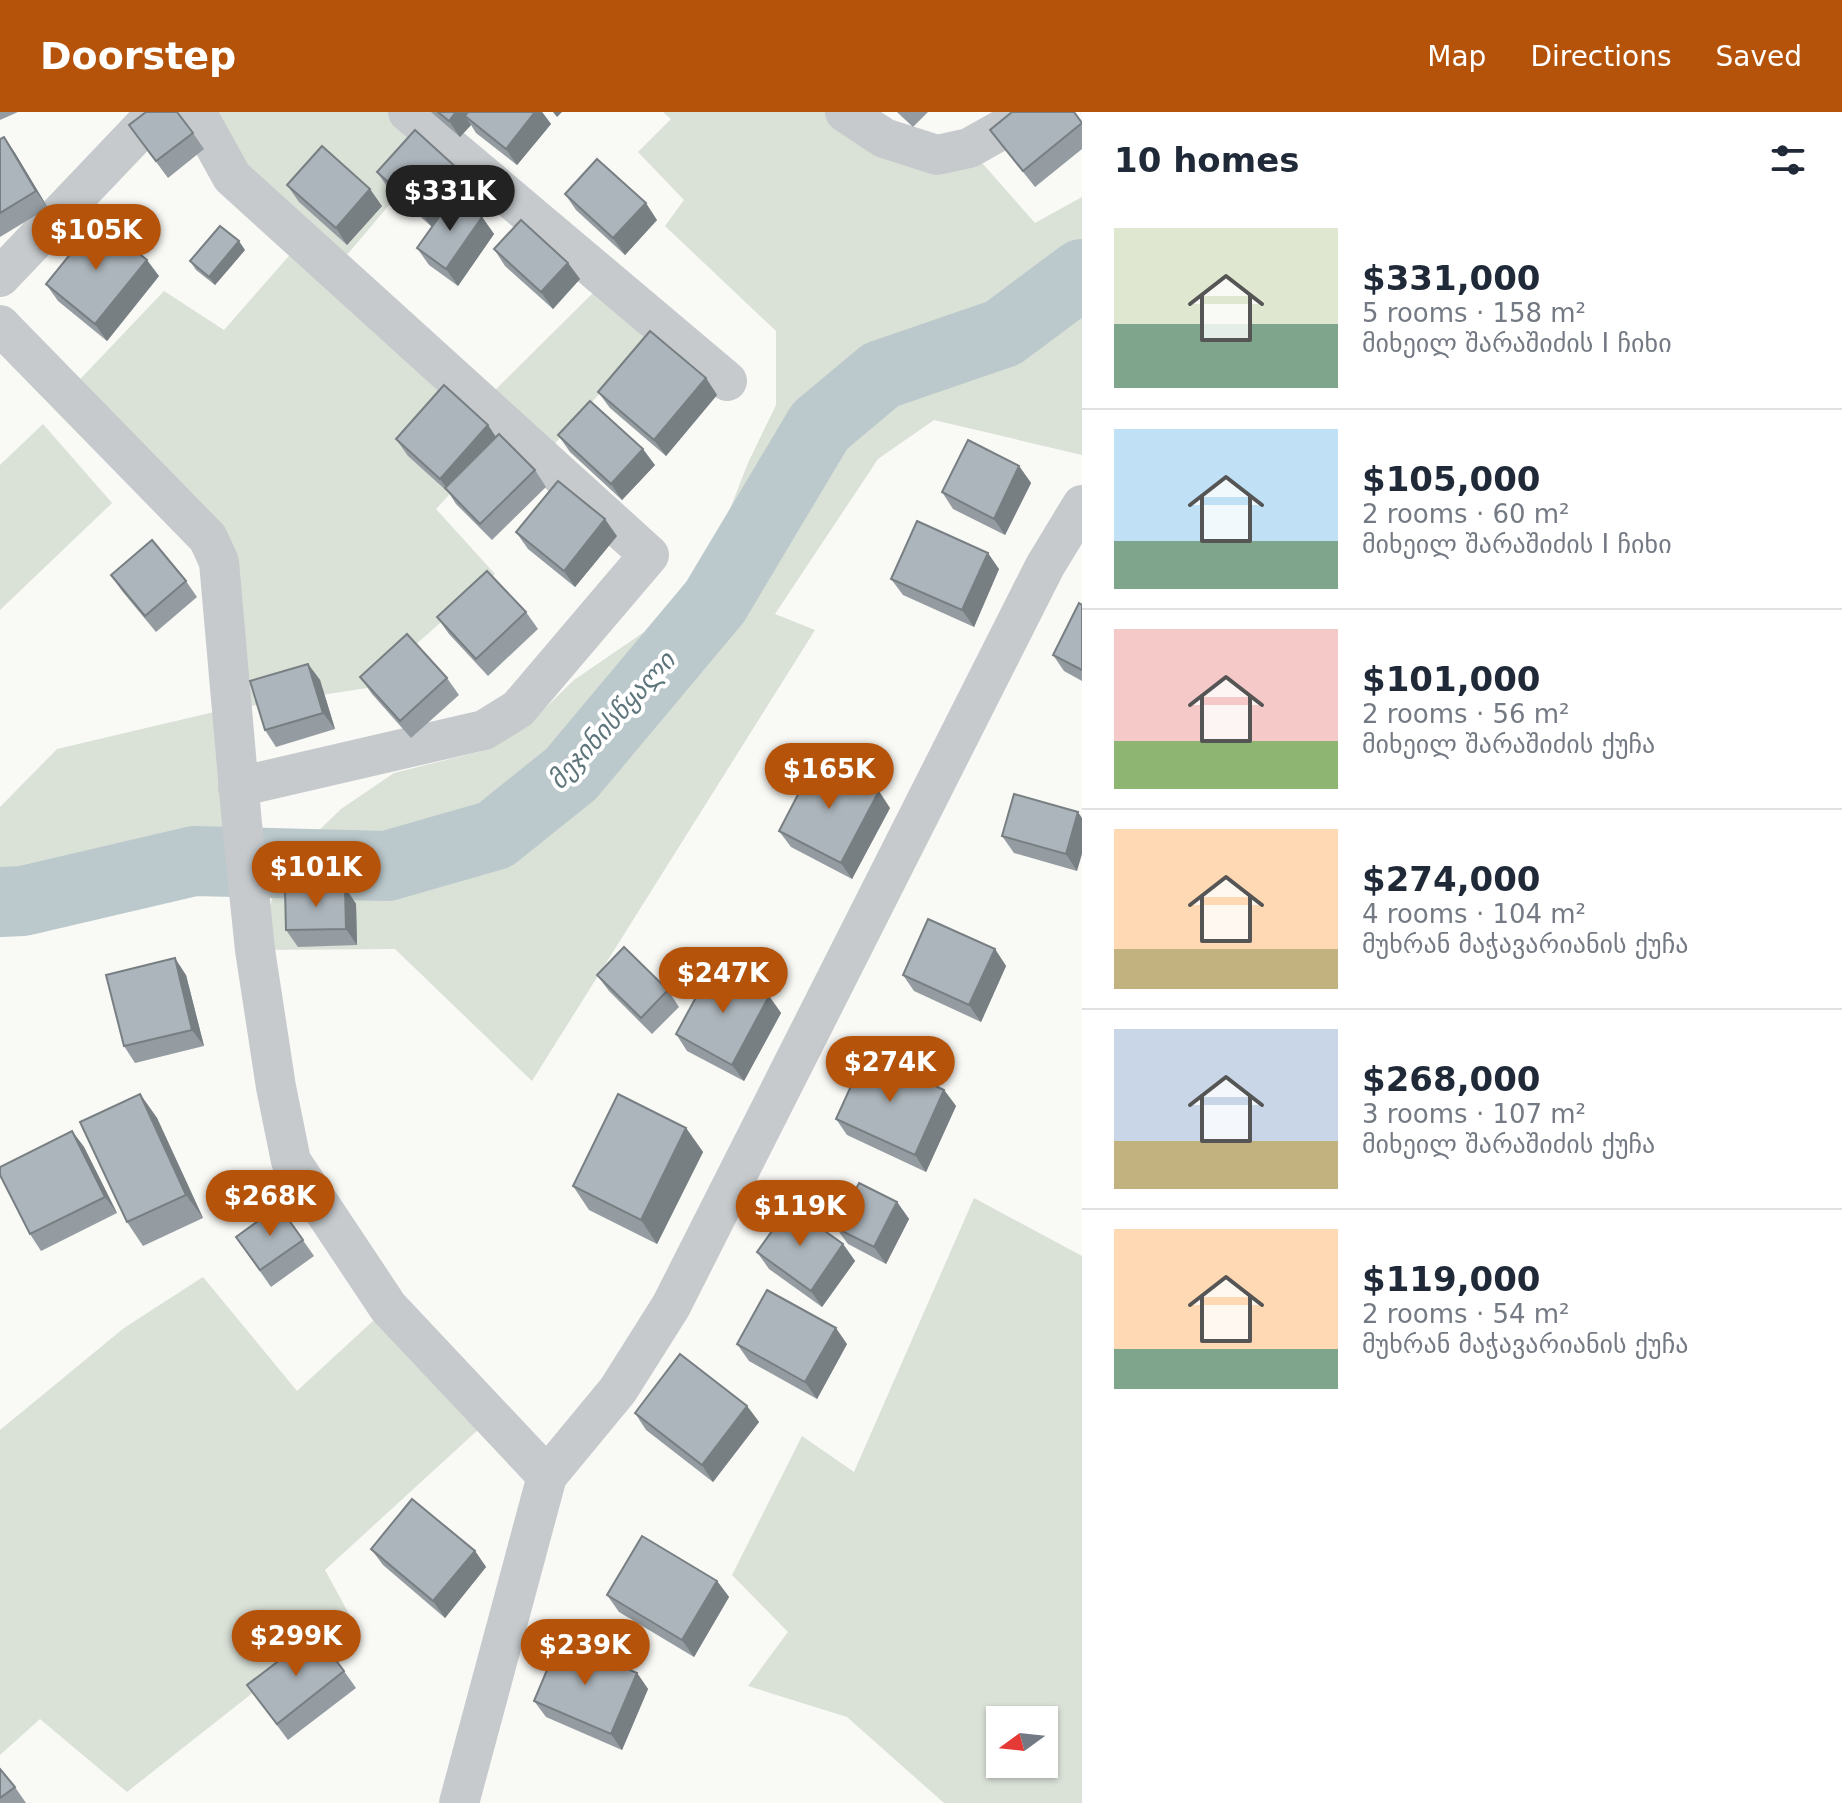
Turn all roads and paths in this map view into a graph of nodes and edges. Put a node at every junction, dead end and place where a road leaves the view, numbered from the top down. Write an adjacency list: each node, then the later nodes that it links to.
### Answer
1 (157, 112): 6 (street)
2 (196, 112): 10 (street)
3 (408, 112): 8 (street)
4 (845, 112): 5 (street)
5 (1029, 112)
6 (0, 277)
7 (0, 325): 10 (street)
8 (727, 381)
9 (1082, 505): 11 (street)
10 (240, 806): 11 (street)
11 (547, 1476): 12 (street)
12 (459, 1803)

